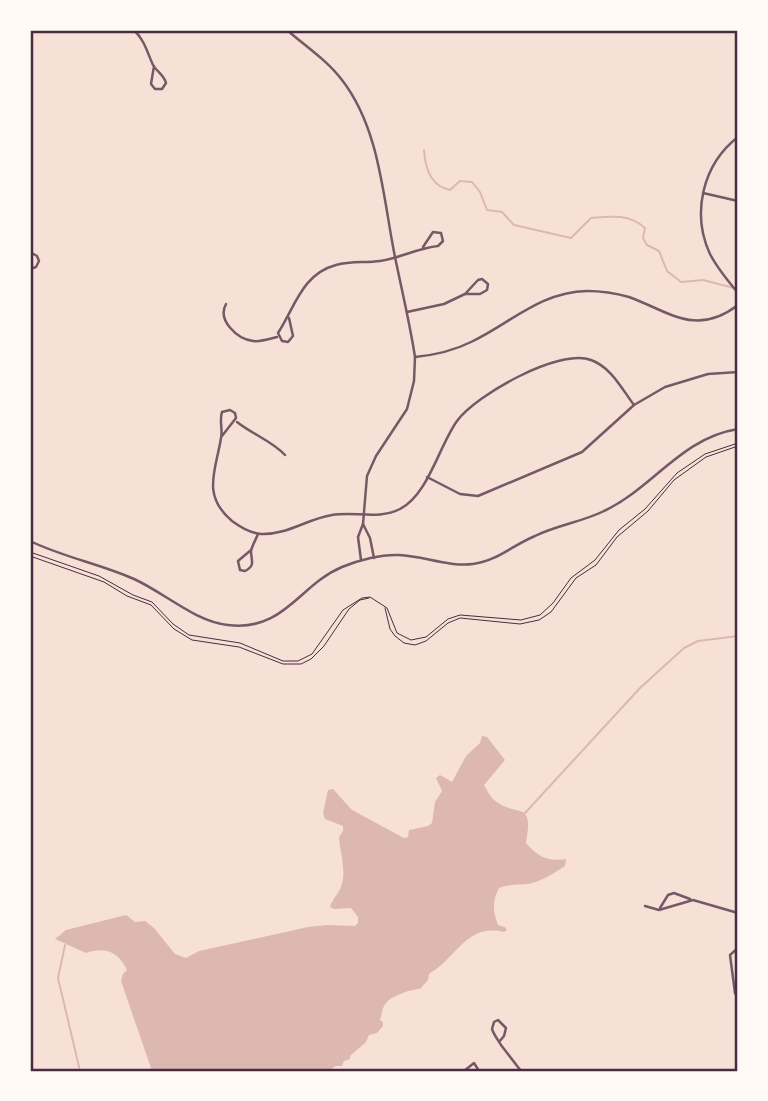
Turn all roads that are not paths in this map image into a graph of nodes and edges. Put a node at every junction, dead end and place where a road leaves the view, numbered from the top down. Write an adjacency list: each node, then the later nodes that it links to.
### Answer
1 (34, 30): 4 (street)
2 (134, 30): 5 (street)
3 (287, 30): 11 (street)
4 (30, 33)
5 (154, 66): 5 (street)
6 (738, 137): 7 (street)
7 (703, 193): 8 (street); 13 (street)
8 (738, 201)
9 (423, 247): 9 (street); 11 (street)
10 (30, 252): 12 (street)
11 (395, 258): 17 (street); 18 (street)
12 (30, 269)
13 (738, 293)
14 (466, 294): 14 (street); 17 (street)
15 (226, 304): 19 (street)
16 (738, 305): 20 (street)
17 (407, 312): 20 (street)
18 (289, 318): 19 (street); 19 (street)
19 (278, 337)
20 (415, 357): 28 (street)
21 (738, 372): 22 (street)
22 (634, 405): 27 (street); 27 (street)
23 (235, 421): 25 (street); 25 (street); 26 (street)
24 (738, 429): 35 (street)
25 (222, 436): 30 (street)
26 (285, 455)
27 (427, 477): 28 (street)
28 (363, 514): 29 (street); 30 (street)
29 (363, 524): 31 (street); 32 (street)
30 (258, 534): 34 (street)
31 (369, 537): 32 (street); 35 (street)
32 (358, 538): 36 (street)
33 (30, 542): 36 (street)
34 (251, 550): 34 (street)
35 (374, 558): 36 (street)
36 (361, 561)
37 (693, 900): 39 (street); 39 (street); 40 (street)
38 (645, 906): 39 (street)
39 (659, 910)
40 (738, 913)
41 (738, 948): 42 (street)
42 (738, 998)
43 (499, 1042): 43 (street); 46 (street)
44 (464, 1071): 45 (street)
45 (479, 1071)
46 (521, 1071)

